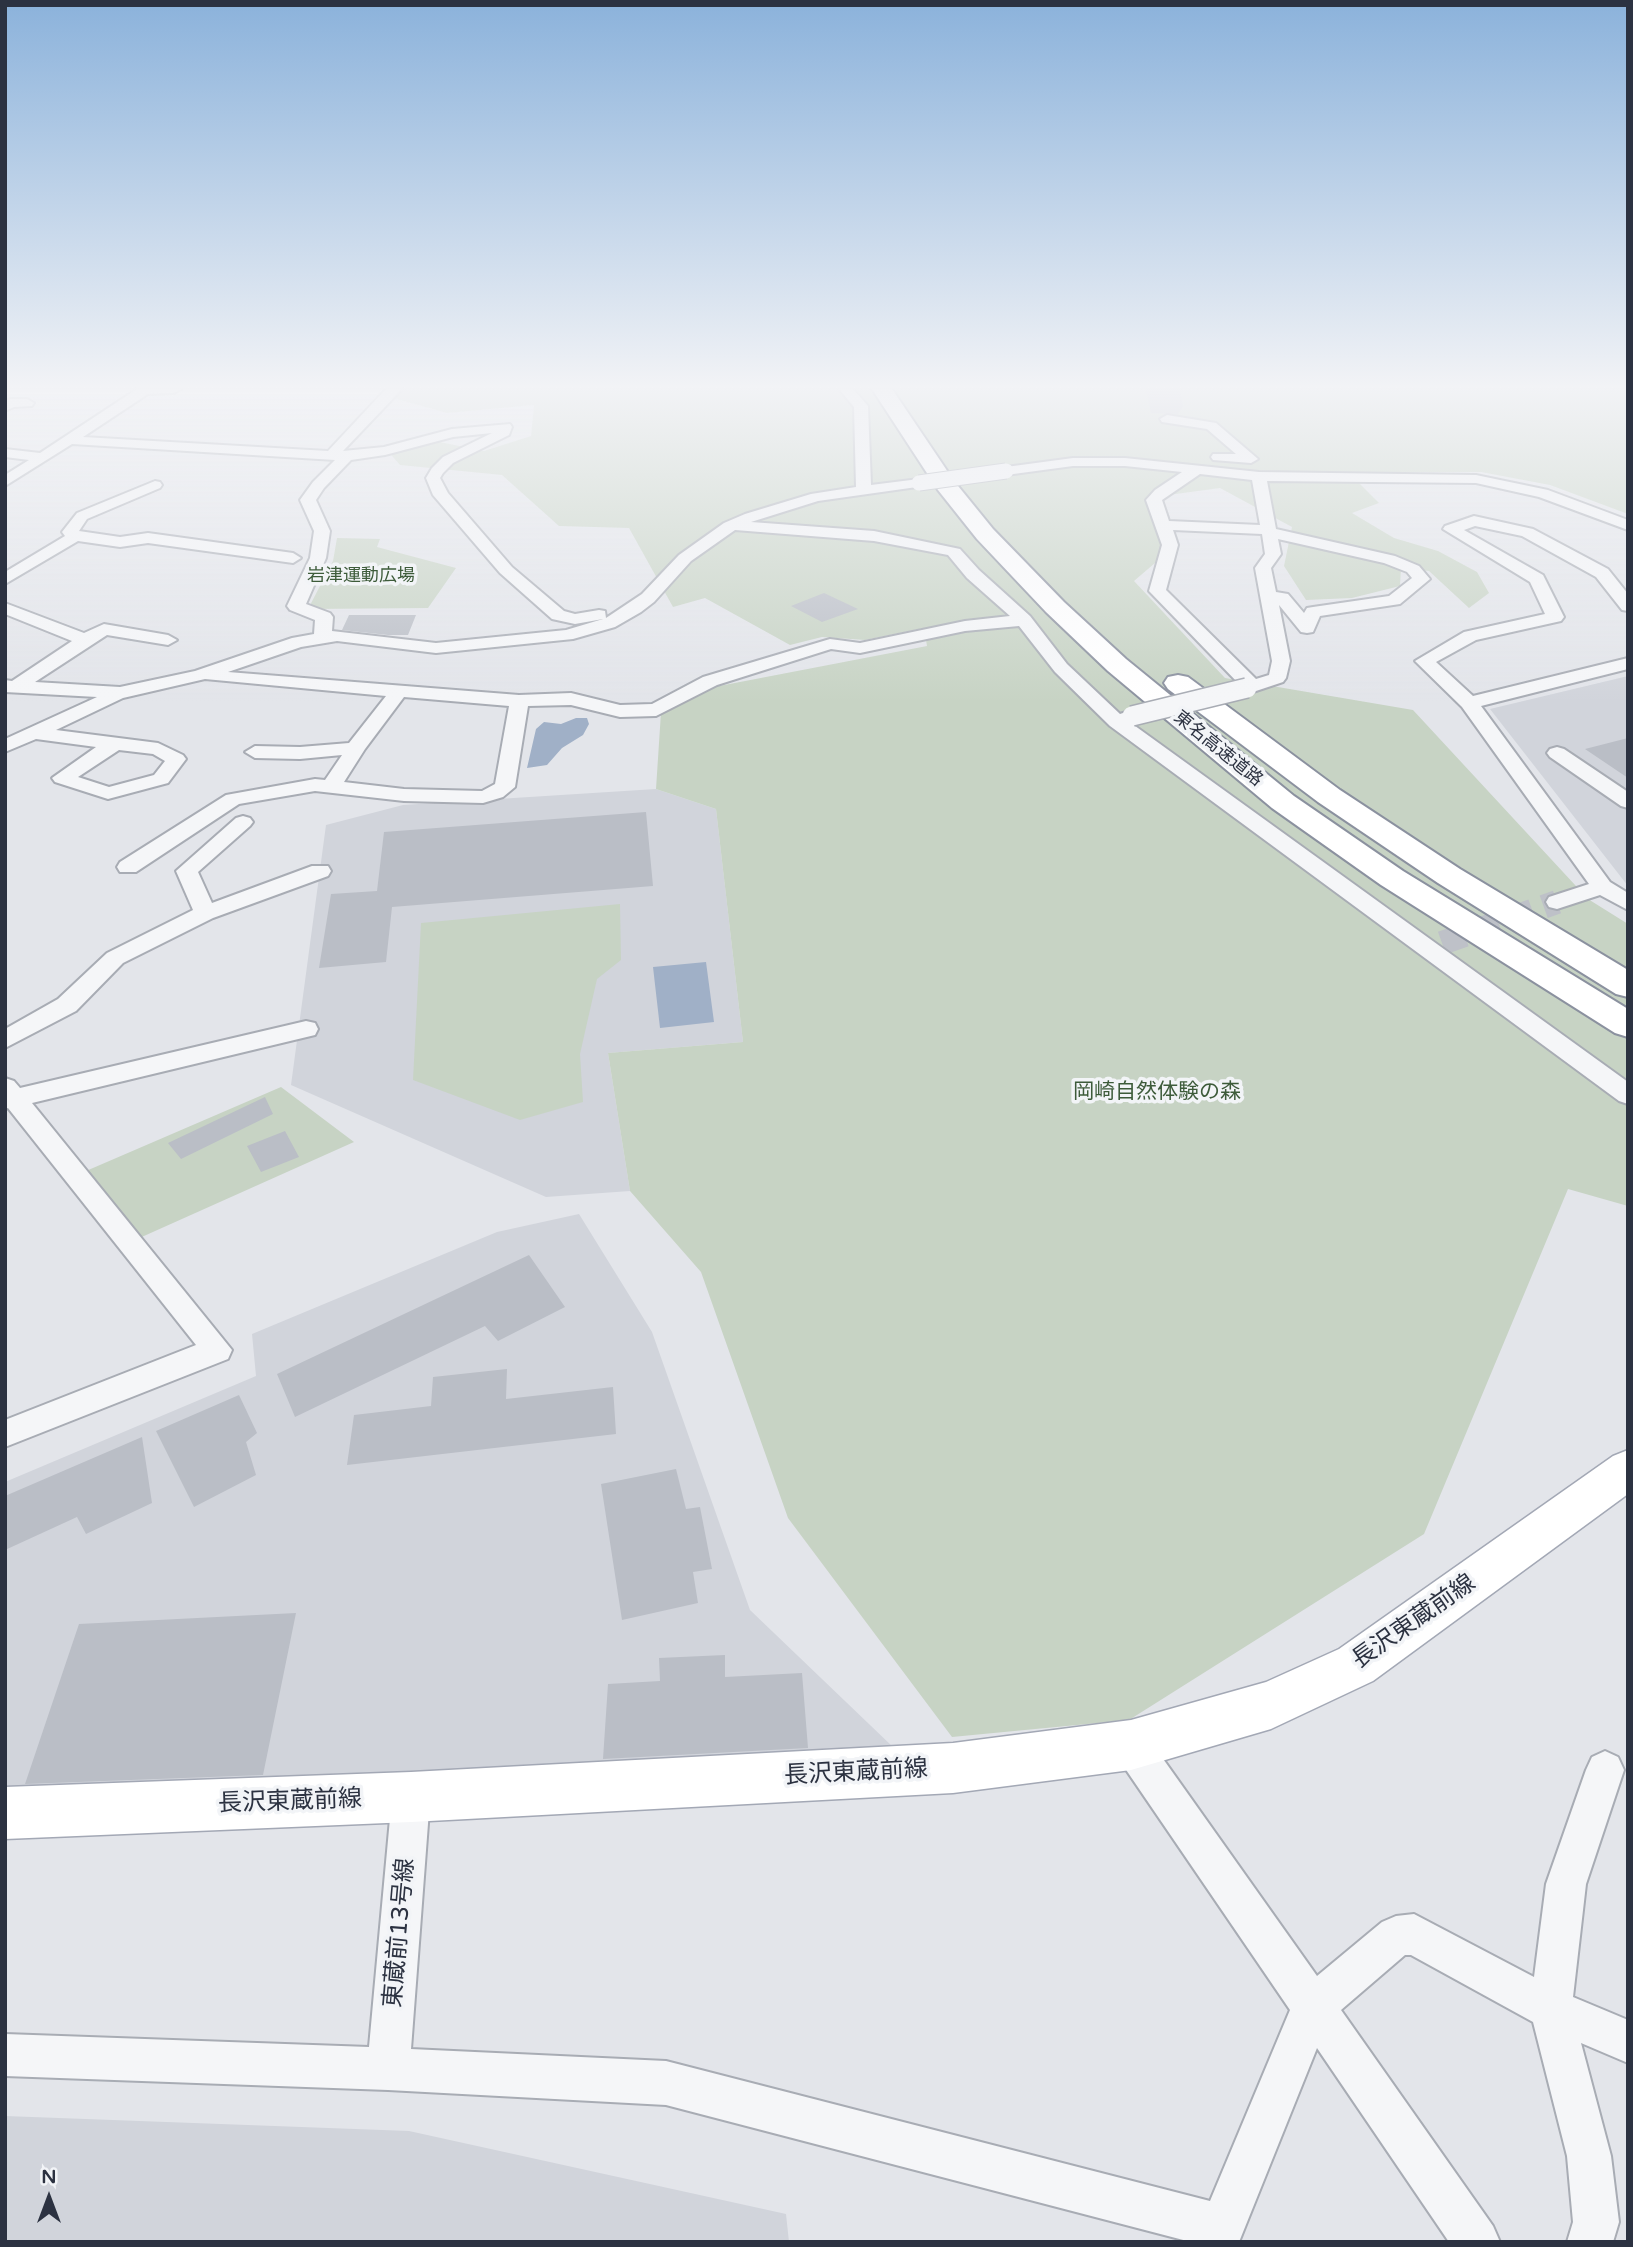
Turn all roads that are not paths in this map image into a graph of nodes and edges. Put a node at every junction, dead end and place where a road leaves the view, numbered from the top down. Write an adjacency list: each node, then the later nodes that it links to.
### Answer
1 (134, 494): 15 (street)
2 (312, 494): 25 (street)
3 (440, 494): 22 (street)
4 (838, 494): 13 (street)
5 (955, 494): 16 (highway, 東名高速道路)
6 (982, 494): 10 (highway)
7 (1159, 494): 11 (street)
8 (1262, 494): 14 (street)
9 (1545, 494): 12 (street)
10 (984, 497)
11 (1163, 525): 14 (street); 31 (street)
12 (1628, 525)
13 (730, 526): 22 (street); 23 (street)
14 (1269, 531): 19 (street); 19 (street)
15 (75, 536): 17 (street); 18 (street)
16 (1021, 556): 24 (highway, 東名高速道路); 24 (highway, 東名高速道路)
17 (293, 558)
18 (5, 579)
19 (1269, 595): 31 (street)
20 (1628, 606): 35 (street)
21 (5, 608): 26 (street)
22 (635, 608): 25 (street)
23 (1024, 621): 34 (street); 36 (street)
24 (1099, 627): 53 (highway, 東名高速道路); 54 (highway, 東名高速道路)
25 (323, 639): 29 (street)
26 (85, 640): 27 (street); 30 (street)
27 (168, 640)
28 (1628, 663): 35 (street)
29 (200, 676): 32 (street); 33 (street)
30 (9, 687): 33 (street)
31 (1250, 687): 36 (street, bridge)
32 (399, 691): 34 (street); 40 (street)
33 (120, 693): 37 (street)
34 (519, 701): 43 (street)
35 (1469, 703): 48 (street)
36 (1125, 719): 52 (street)
37 (33, 733): 38 (street); 39 (street)
38 (115, 744): 38 (street)
39 (5, 746)
40 (355, 748): 41 (street); 43 (street)
41 (256, 752)
42 (1557, 754): 44 (street)
43 (331, 786): 46 (street)
44 (1628, 802)
45 (243, 822): 51 (street)
46 (128, 867)
47 (320, 871): 51 (street)
48 (1602, 887): 49 (street); 50 (street)
49 (1558, 902)
50 (1628, 903)
51 (205, 914): 56 (street)
52 (1433, 945): 58 (street)
53 (1628, 986)
54 (1628, 1025)
55 (306, 1029): 57 (street)
56 (5, 1040)
57 (8, 1095): 59 (street)
58 (1628, 1095)
59 (5, 1434)
60 (1628, 1469): 61 (main road, 長沢東蔵前線)
61 (1131, 1745): 63 (main road, 長沢東蔵前線); 65 (street)
62 (1605, 1770): 66 (street)
63 (411, 1797): 64 (main road, 長沢東蔵前線); 69 (street, 東蔵前13号線)
64 (5, 1813)
65 (1312, 2008): 66 (street); 70 (street); 71 (street)
66 (1551, 2009): 67 (street); 72 (street)
67 (1628, 2042)
68 (5, 2055): 69 (street)
69 (388, 2069): 70 (street)
70 (1219, 2235)
71 (1477, 2242)
72 (1590, 2242)

